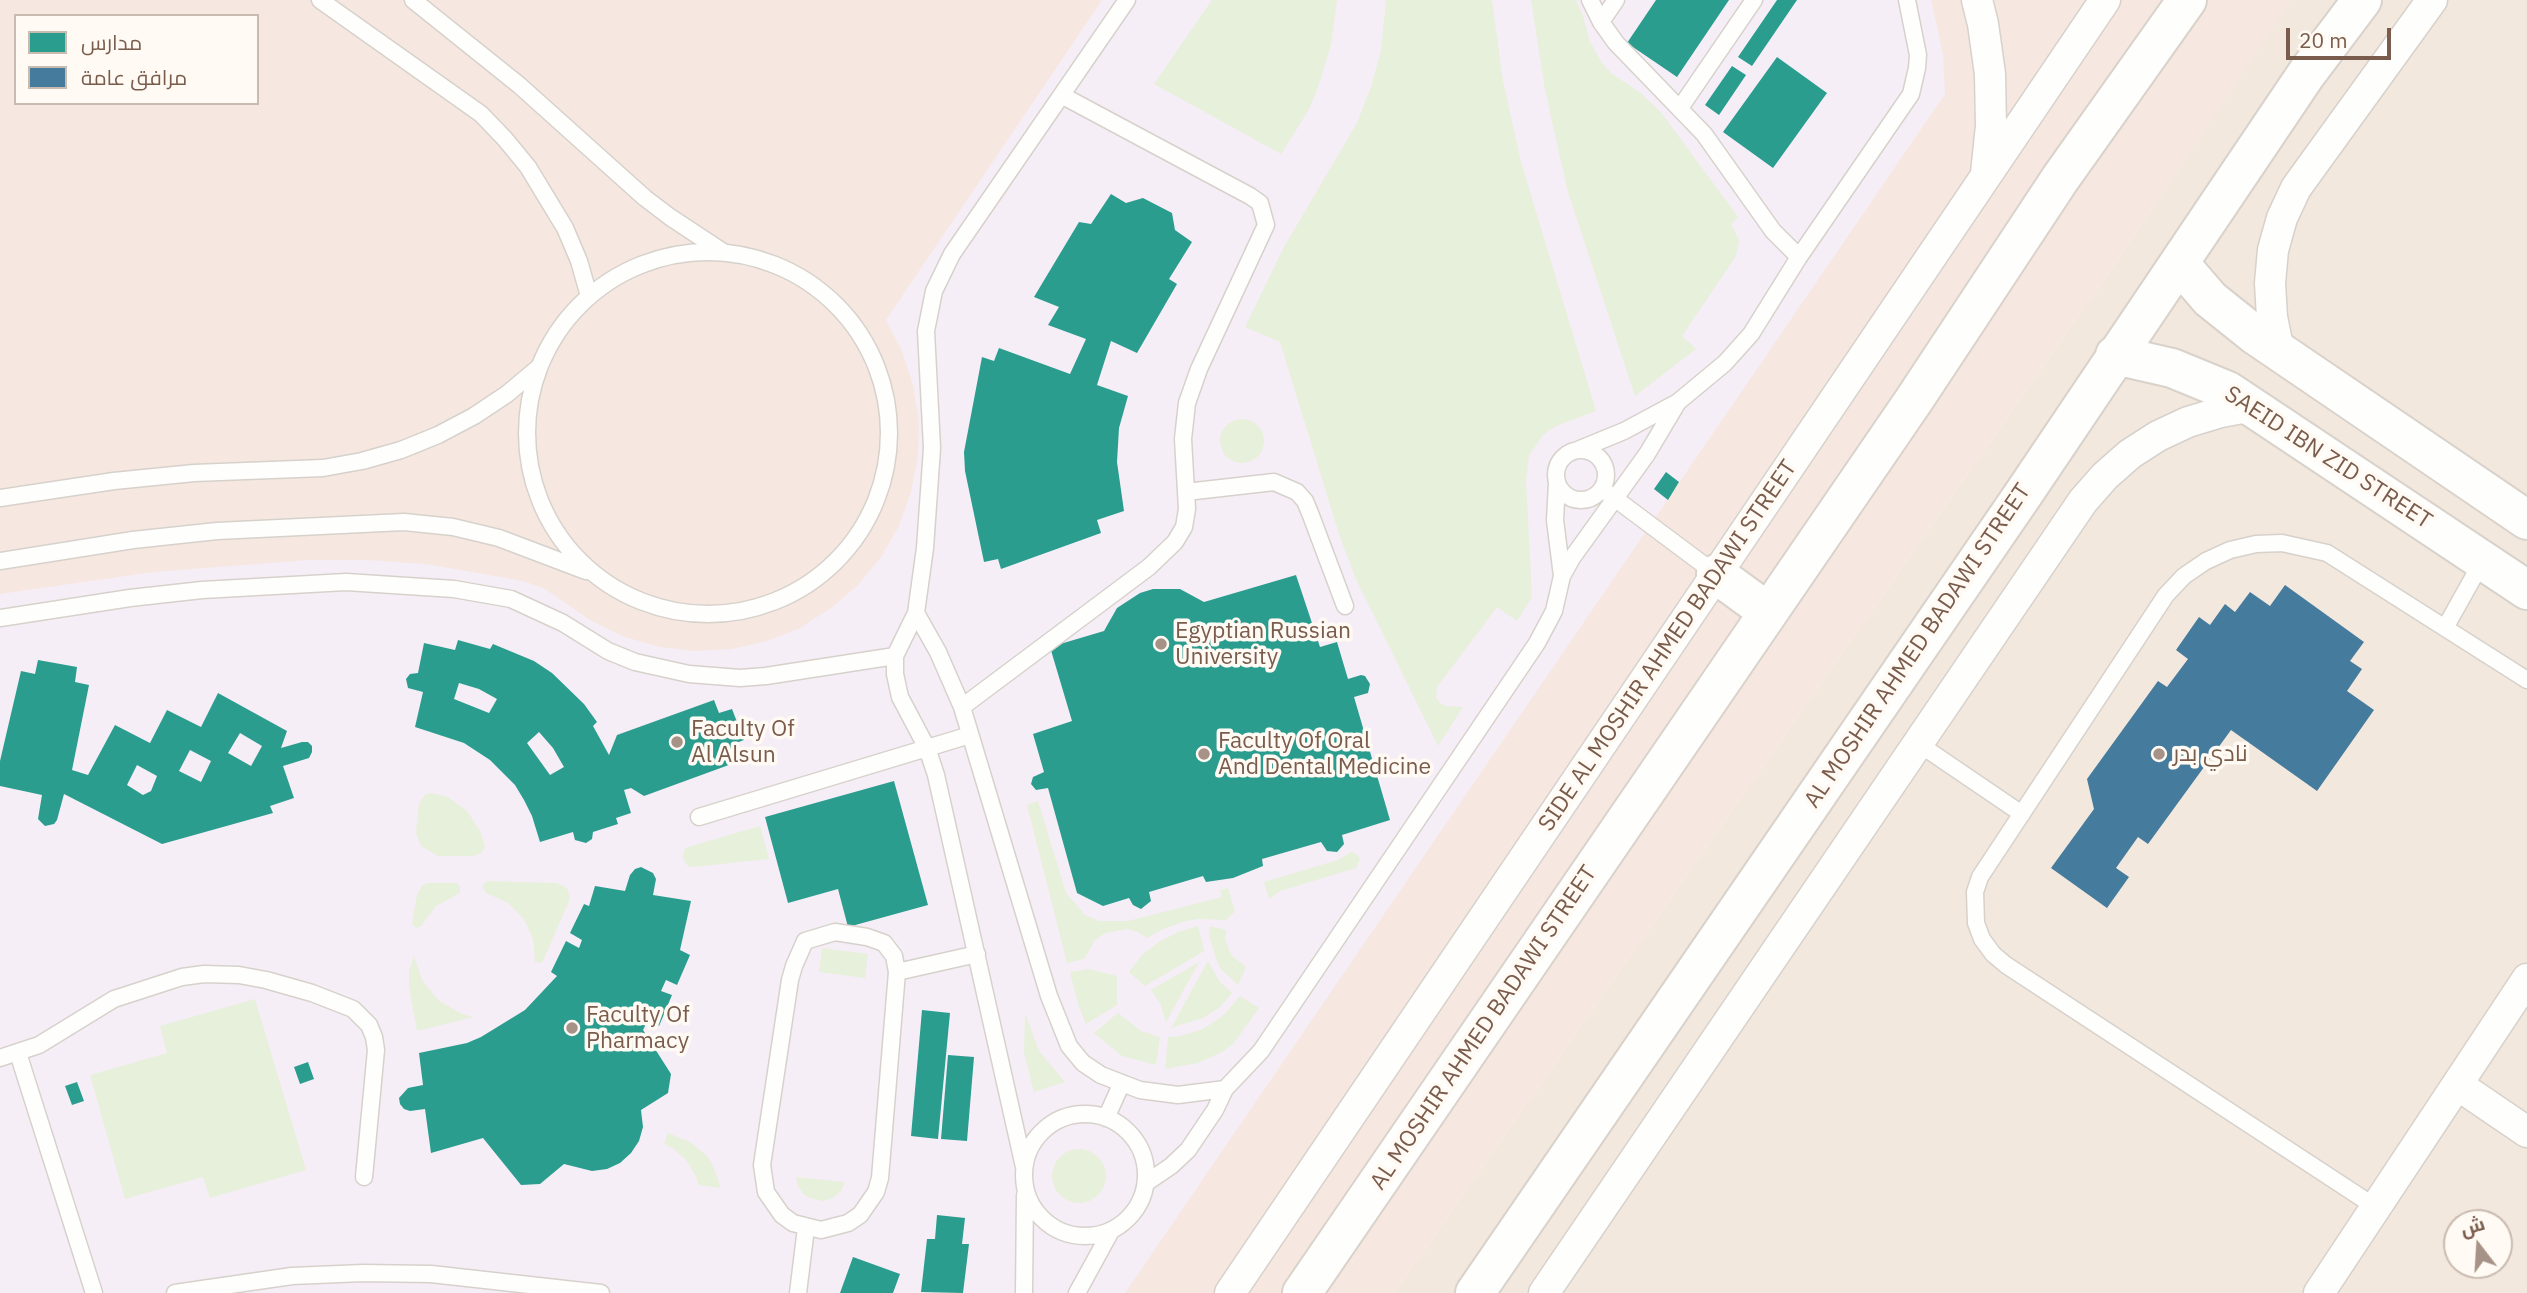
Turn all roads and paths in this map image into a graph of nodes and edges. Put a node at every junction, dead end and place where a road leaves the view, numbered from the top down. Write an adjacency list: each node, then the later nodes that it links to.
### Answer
1 (320, 0): 20 (lane)
2 (413, 0): 17 (lane)
3 (1127, 0): 14 (lane)
4 (1590, 0): 13 (lane)
5 (1616, 0): 13 (lane)
6 (1755, 0): 15 (lane)
7 (1907, 0): 18 (lane)
8 (1977, 0): 16 (street)
9 (2105, 0): 16 (street, SIDE AL MOSHIR AHMED BADAWI STREET)
10 (2187, 0): 39 (street, AL MOSHIR AHMED BADAWI STREET)
11 (2362, 0): 19 (street, AL MOSHIR AHMED BADAWI STREET)
12 (2431, 0): 21 (street)
13 (1601, 22): 15 (lane)
14 (1063, 96): 28 (lane); 40 (lane)
15 (1680, 108): 18 (lane)
16 (1986, 177): 35 (street, SIDE AL MOSHIR AHMED BADAWI STREET)
17 (723, 252): 20 (lane); 34 (lane)
18 (1799, 257): 24 (lane)
19 (2179, 263): 21 (street); 22 (street, AL MOSHIR AHMED BADAWI STREET)
20 (589, 296): 23 (lane)
21 (2279, 352): 31 (street)
22 (2115, 355): 25 (street, SAEID IBN ZID STREET); 78 (street, AL MOSHIR AHMED BADAWI STREET)
23 (538, 368): 30 (lane); 34 (lane)
24 (1678, 402): 26 (lane); 29 (lane)
25 (2253, 406): 32 (street, SAEID IBN ZID STREET); 47 (street)
26 (1580, 449): 27 (lane); 29 (lane)
27 (1558, 483): 29 (lane); 36 (lane)
28 (1186, 492): 38 (lane); 45 (lane)
29 (1609, 494): 35 (lane); 36 (lane)
30 (0, 498)
31 (2527, 520)
32 (2483, 560): 37 (street, SAEID IBN ZID STREET); 42 (lane)
33 (0, 561): 34 (lane)
34 (588, 571)
35 (1716, 574): 39 (street); 76 (street, SIDE AL MOSHIR AHMED BADAWI STREET)
36 (1562, 576): 58 (lane)
37 (2527, 590)
38 (1345, 606)
39 (1768, 612): 77 (street, AL MOSHIR AHMED BADAWI STREET)
40 (916, 613): 43 (lane); 45 (lane)
41 (0, 618): 43 (lane)
42 (2445, 628): 44 (lane); 49 (lane)
43 (895, 656): 48 (lane)
44 (2527, 680)
45 (962, 706): 46 (lane)
46 (970, 734): 48 (lane); 56 (lane)
47 (1919, 744): 49 (lane); 79 (street)
48 (927, 748): 50 (lane); 51 (lane)
49 (2022, 814): 65 (lane)
50 (699, 817)
51 (977, 954): 52 (lane); 61 (lane)
52 (897, 972): 66 (lane); 66 (lane)
53 (2527, 979): 57 (street)
54 (18, 1054): 55 (lane); 62 (lane); 69 (lane)
55 (0, 1058)
56 (1121, 1085): 58 (lane); 59 (lane)
57 (2458, 1085): 60 (street); 65 (street)
58 (1225, 1089): 63 (lane)
59 (1106, 1118): 61 (lane); 63 (lane)
60 (2527, 1132)
61 (1024, 1167): 64 (lane)
62 (364, 1177)
63 (1146, 1183): 67 (lane)
64 (1025, 1189): 67 (lane); 74 (lane)
65 (2377, 1208): 80 (street)
66 (806, 1228): 73 (lane)
67 (1111, 1231): 75 (lane)
68 (292, 1276): 70 (lane); 71 (lane); 72 (lane)
69 (94, 1293)
70 (176, 1293)
71 (296, 1293)
72 (601, 1293)
73 (798, 1293)
74 (1024, 1293)
75 (1077, 1293)
76 (1230, 1293)
77 (1303, 1293)
78 (1475, 1293)
79 (1544, 1293)
80 (2319, 1293)

